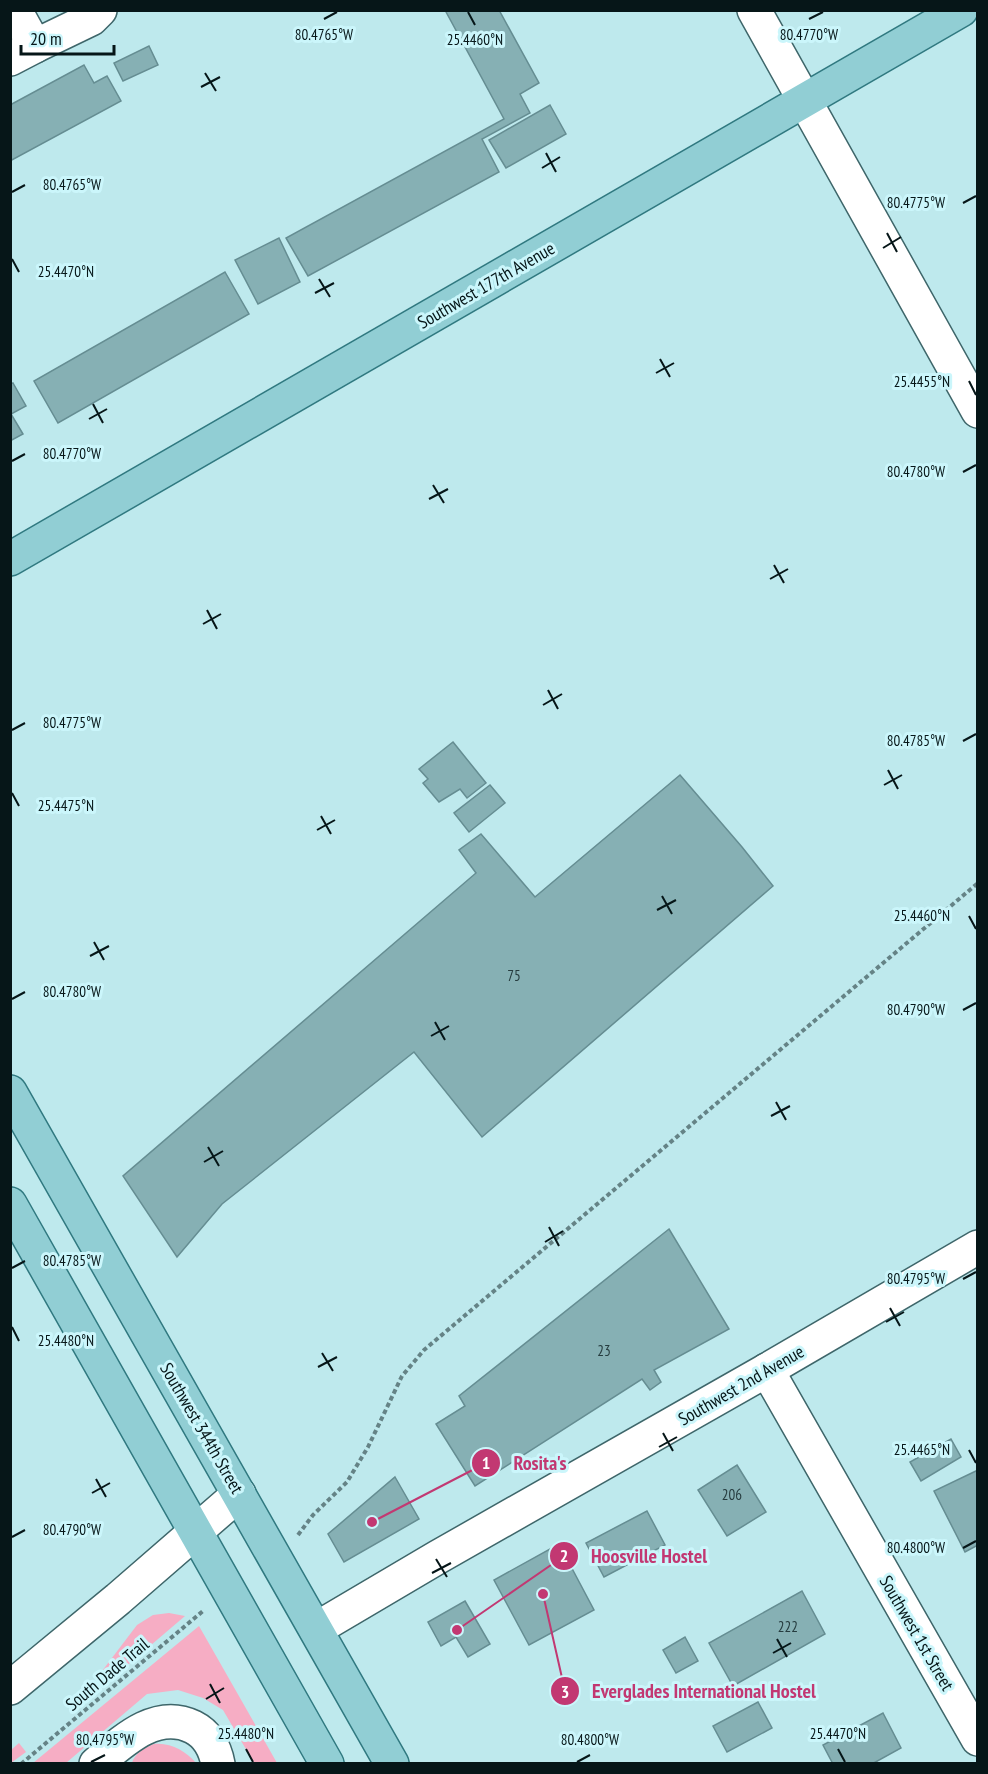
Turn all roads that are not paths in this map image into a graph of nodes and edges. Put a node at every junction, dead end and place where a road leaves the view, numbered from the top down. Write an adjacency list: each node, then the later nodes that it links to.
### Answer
1 (15, 10): 5 (street)
2 (100, 10): 5 (street)
3 (754, 10): 6 (street)
4 (961, 10): 6 (main road, Southwest 177th Avenue)
5 (23, 52)
6 (805, 100): 7 (street); 8 (main road, Southwest 177th Avenue)
7 (978, 411)
8 (10, 559)
9 (10, 1092): 13 (main road, Southwest 344th Street)
10 (10, 1204): 14 (main road)
11 (978, 1247): 12 (street, Southwest 2nd Avenue)
12 (767, 1370): 15 (street, Southwest 2nd Avenue); 17 (street, Southwest 1st Street)
13 (239, 1494): 14 (street); 15 (main road, Southwest 344th Street)
14 (196, 1533): 16 (street); 20 (main road)
15 (316, 1629): 21 (main road, Southwest 344th Street)
16 (10, 1688)
17 (978, 1739)
18 (221, 1760): 19 (street)
19 (96, 1764)
20 (327, 1764)
21 (392, 1764)

